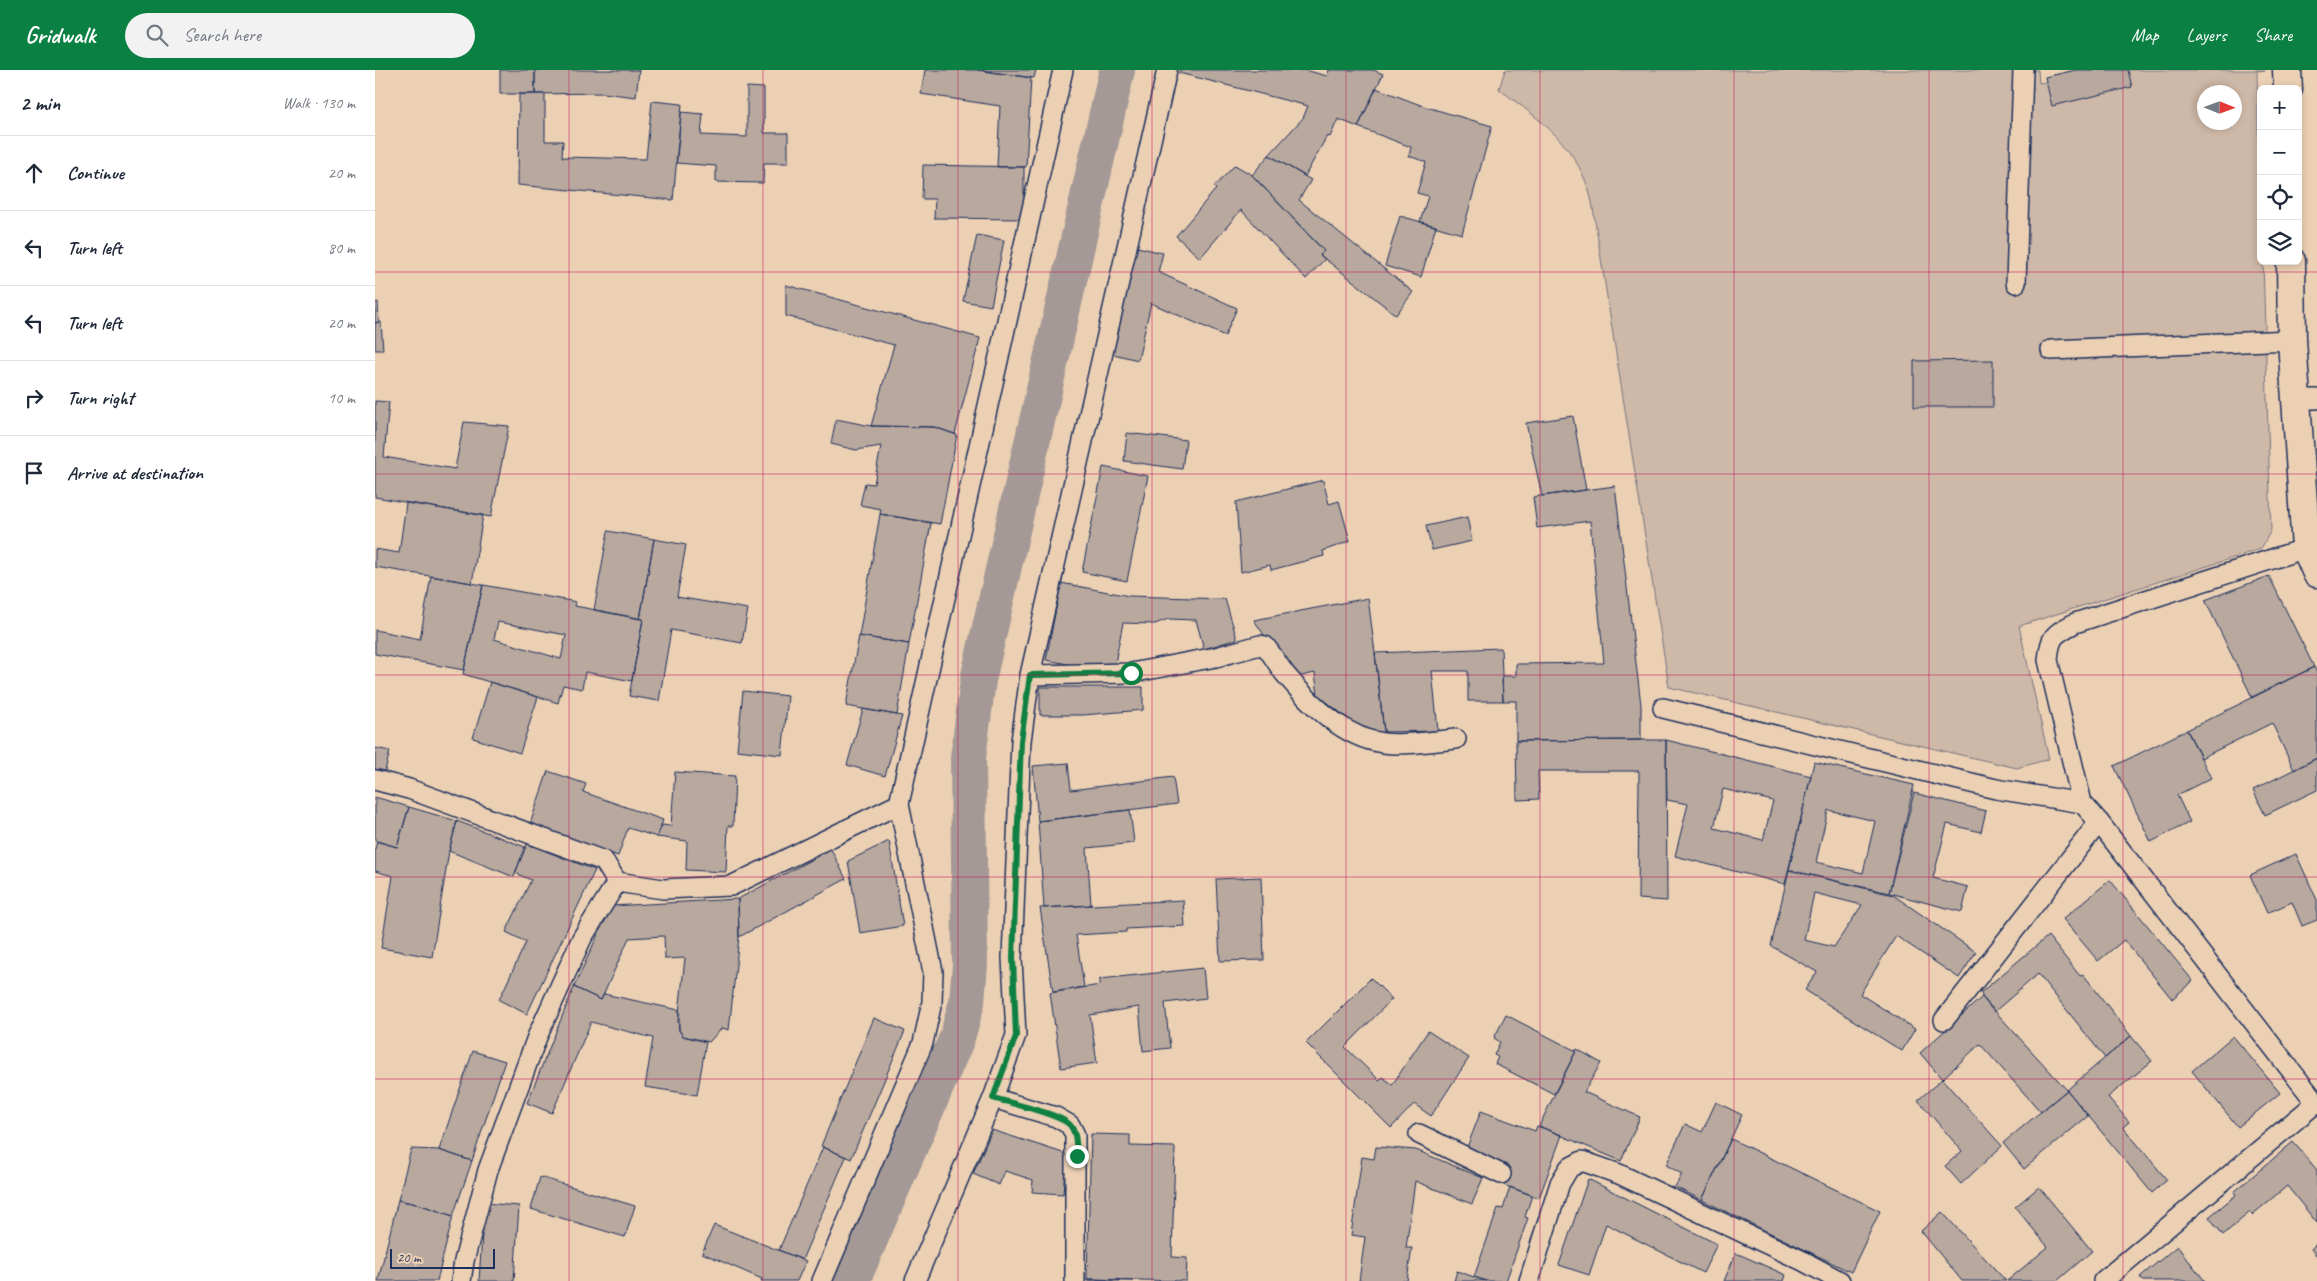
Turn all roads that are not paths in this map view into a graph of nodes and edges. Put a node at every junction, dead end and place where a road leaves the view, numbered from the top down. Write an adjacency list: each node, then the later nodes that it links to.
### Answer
1 (1063, 70): 18 (lane)
2 (1167, 70): 13 (lane)
3 (2023, 70): 7 (lane)
4 (2287, 70): 5 (street)
5 (2288, 85)
6 (2291, 265): 8 (street)
7 (2016, 283)
8 (2292, 340): 9 (lane); 10 (street)
9 (2051, 350)
10 (2307, 399): 11 (street)
11 (2306, 548): 12 (street); 17 (lane)
12 (2317, 573)
13 (1030, 675): 15 (lane); 22 (lane)
14 (1663, 708): 17 (lane)
15 (1456, 739)
16 (375, 780): 20 (lane)
17 (2082, 803): 19 (lane)
18 (899, 804): 20 (lane); 27 (lane)
19 (2099, 822): 21 (lane); 23 (lane)
20 (617, 882): 26 (lane)
21 (1944, 1020)
22 (993, 1098): 28 (lane); 29 (lane)
23 (2317, 1104): 32 (lane)
24 (1419, 1134): 25 (lane)
25 (1501, 1174)
26 (461, 1281)
27 (822, 1281)
28 (915, 1281)
29 (1075, 1281)
30 (1529, 1281): 31 (lane)
31 (1840, 1281)
32 (2103, 1281)

